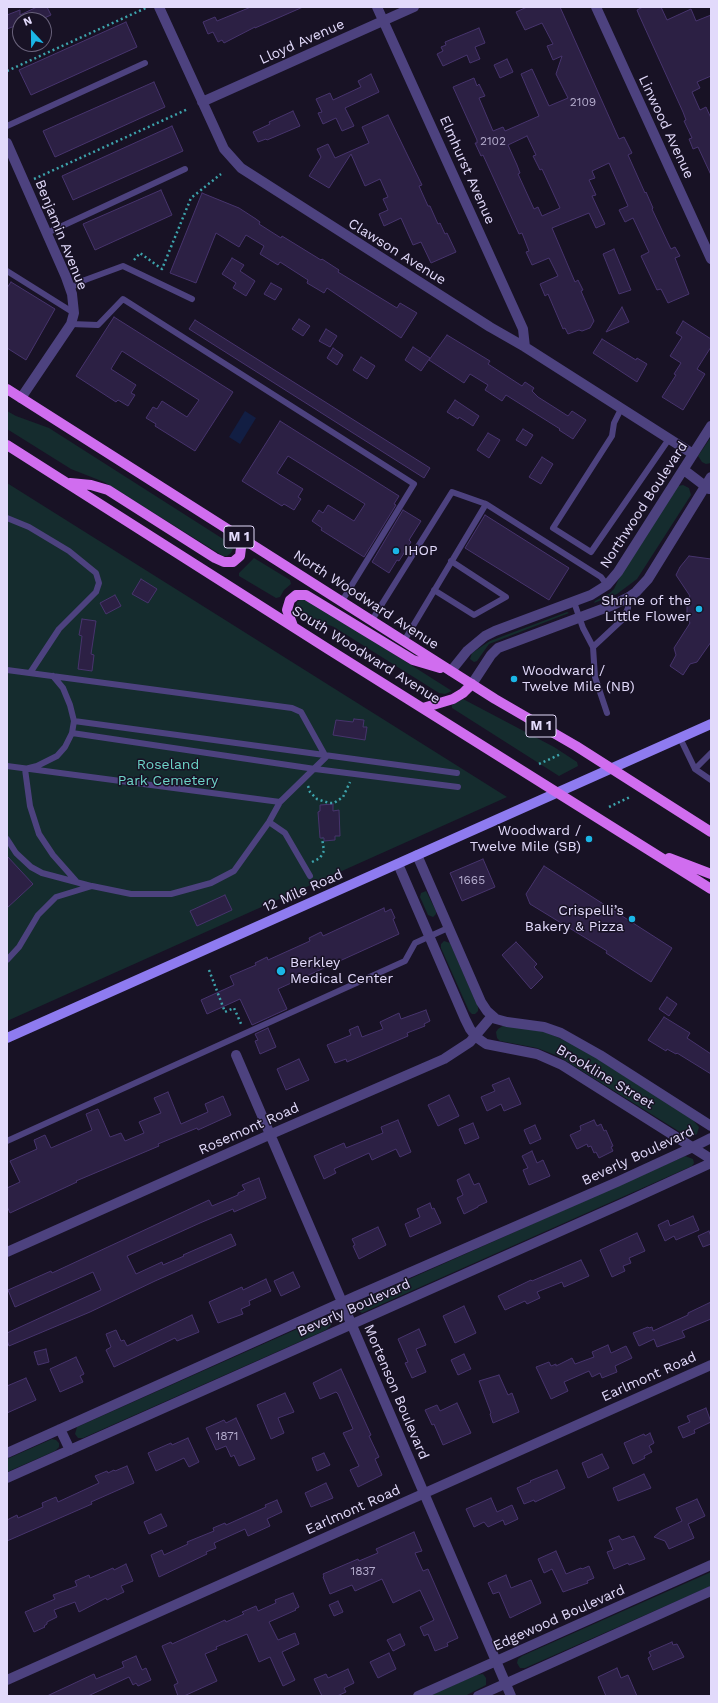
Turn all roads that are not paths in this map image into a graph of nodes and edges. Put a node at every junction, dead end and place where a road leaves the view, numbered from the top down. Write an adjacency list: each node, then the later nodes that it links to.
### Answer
1 (159, 7): 7 (street, Clawson Avenue)
2 (377, 7): 5 (street, Elmhurst Avenue)
3 (414, 7): 5 (street, Lloyd Avenue)
4 (596, 7): 12 (street, Linwood Avenue)
5 (383, 21): 7 (street, Lloyd Avenue); 18 (street, Elmhurst Avenue)
6 (145, 63): 8 (lane)
7 (202, 102): 18 (street, Clawson Avenue)
8 (7, 126)
9 (8, 149): 11 (street, Benjamin Avenue)
10 (185, 169): 11 (lane)
11 (47, 233): 14 (street, Benjamin Avenue)
12 (711, 259)
13 (7, 271): 16 (lane)
14 (70, 288): 15 (lane); 16 (street, Benjamin Avenue)
15 (192, 299)
16 (74, 313): 17 (street, Benjamin Avenue)
17 (71, 324): 21 (street, Benjamin Avenue); 37 (lane)
18 (525, 347): 22 (street, Clawson Avenue)
19 (7, 389): 21 (main road, North Woodward Avenue / M 1)
20 (7, 396): 21 (main road)
21 (21, 398): 32 (main road, North Woodward Avenue / M 1)
22 (621, 409): 24 (street, Clawson Avenue); 24 (lane)
23 (711, 426): 26 (street, Northwood Boulevard)
24 (669, 439): 26 (street, Clawson Avenue)
25 (7, 445): 28 (main road, South Woodward Avenue)
26 (693, 454): 27 (street, Northwood Boulevard)
27 (684, 470): 29 (street); 34 (street, Northwood Boulevard)
28 (68, 482): 32 (main road); 41 (main road, South Woodward Avenue)
29 (709, 484): 36 (street)
30 (486, 504): 33 (lane); 34 (lane); 40 (lane)
31 (7, 518): 46 (lane)
32 (238, 536): 37 (main road, North Woodward Avenue / M 1)
33 (451, 561): 35 (lane); 35 (lane)
34 (607, 585): 38 (street, Northwood Boulevard)
35 (434, 590): 42 (lane)
36 (629, 597): 39 (street); 43 (lane)
37 (342, 601): 40 (main road, North Woodward Avenue / M 1)
38 (574, 602): 39 (lane); 45 (street, Northwood Boulevard)
39 (579, 618): 43 (lane); 48 (street)
40 (372, 620): 42 (main road, North Woodward Avenue / M 1)
41 (293, 626): 45 (main road); 49 (main road, South Woodward Avenue)
42 (404, 641): 45 (main road, North Woodward Avenue / M 1)
43 (593, 648): 50 (lane)
44 (8, 671): 46 (lane)
45 (451, 672): 48 (main road, North Woodward Avenue / M 1)
46 (30, 673): 47 (lane)
47 (53, 676): 51 (lane); 56 (lane)
48 (472, 684): 49 (main road); 60 (main road, North Woodward Avenue / M 1)
49 (423, 708): 66 (main road, South Woodward Avenue)
50 (608, 714)
51 (74, 721): 53 (lane); 56 (lane)
52 (711, 724): 54 (main road, 12 Mile Road)
53 (72, 733): 58 (lane); 59 (lane)
54 (680, 738): 60 (main road, 12 Mile Road); 61 (lane)
55 (711, 753): 61 (lane)
56 (326, 757): 59 (lane); 63 (lane)
57 (10, 767): 58 (lane); 62 (lane)
58 (25, 769): 67 (lane); 76 (lane)
59 (315, 769): 65 (lane); 67 (lane)
60 (610, 769): 66 (main road, 12 Mile Road); 69 (main road, North Woodward Avenue / M 1)
61 (695, 769): 64 (lane)
62 (7, 771)
63 (457, 773)
64 (711, 780)
65 (458, 788)
66 (558, 792): 71 (main road, South Woodward Avenue); 72 (main road, 12 Mile Road)
67 (280, 802): 68 (lane)
68 (269, 822): 75 (lane); 77 (lane)
69 (711, 832)
70 (7, 840): 76 (lane)
71 (651, 852): 74 (main road); 78 (main road, South Woodward Avenue)
72 (417, 855): 73 (main road, 12 Mile Road); 79 (street)
73 (398, 864): 80 (street); 84 (main road, 12 Mile Road)
74 (711, 874)
75 (310, 876)
76 (76, 881): 77 (lane)
77 (92, 886): 81 (lane)
78 (711, 889)
79 (448, 928): 80 (lane); 82 (street)
80 (430, 936): 83 (street); 89 (lane)
81 (7, 960)
82 (492, 1016): 83 (street, Rosemont Road); 86 (street, Brookline Street)
83 (476, 1037): 87 (street, Rosemont Road); 90 (street, Brookline Street)
84 (7, 1038)
85 (236, 1055): 87 (street, Mortenson Boulevard)
86 (711, 1126)
87 (269, 1135): 93 (street, Rosemont Road); 94 (street, Mortenson Boulevard)
88 (711, 1138): 90 (street, Beverly Boulevard)
89 (7, 1141)
90 (693, 1147): 91 (street, Brookline Street); 94 (street, Beverly Boulevard)
91 (711, 1159)
92 (711, 1163): 95 (street, Beverly Boulevard)
93 (7, 1252)
94 (342, 1303): 95 (street, Mortenson Boulevard); 97 (street, Beverly Boulevard)
95 (352, 1325): 98 (street, Beverly Boulevard); 101 (street, Mortenson Boulevard)
96 (711, 1365): 101 (street, Earlmont Road)
97 (60, 1429): 98 (street); 99 (street, Beverly Boulevard)
98 (70, 1450): 100 (street, Beverly Boulevard)
99 (7, 1453)
100 (7, 1478)
101 (424, 1493): 104 (street, Mortenson Boulevard); 105 (street, Earlmont Road)
102 (711, 1565): 104 (street, Edgewood Boulevard)
103 (711, 1591): 106 (street)
104 (496, 1661): 106 (street, Mortenson Boulevard); 107 (street, Edgewood Boulevard)
105 (7, 1680)
106 (506, 1684): 108 (street); 109 (street, Mortenson Boulevard)
107 (418, 1696)
108 (478, 1696)
109 (511, 1696)

